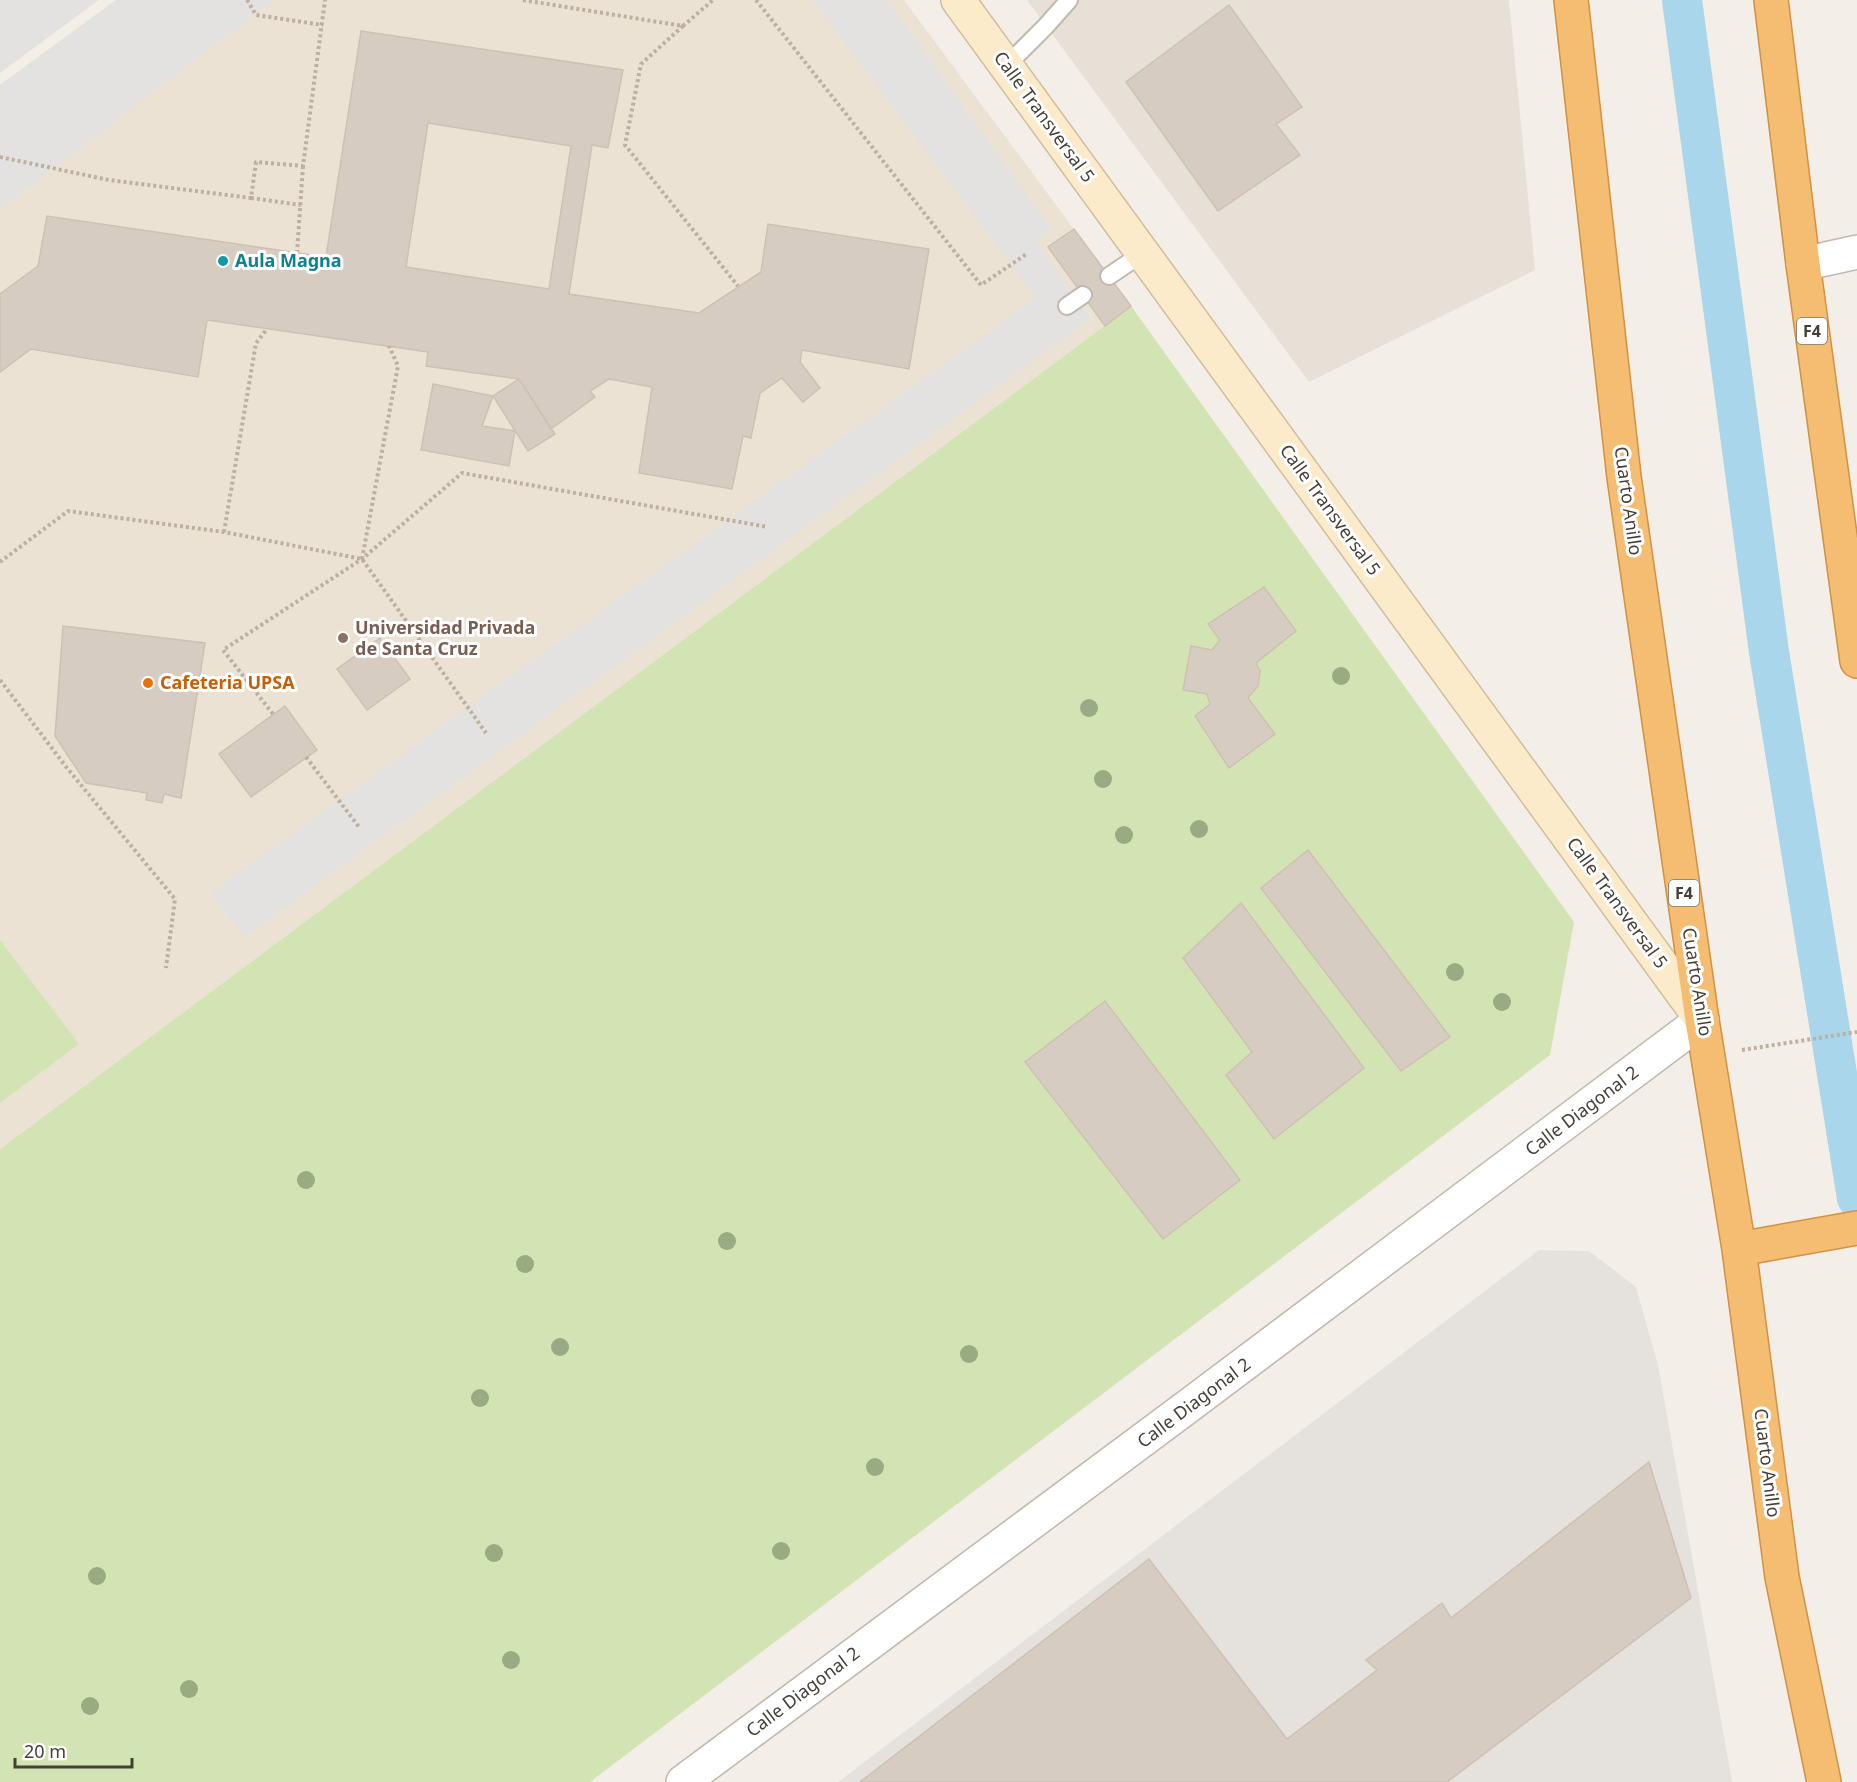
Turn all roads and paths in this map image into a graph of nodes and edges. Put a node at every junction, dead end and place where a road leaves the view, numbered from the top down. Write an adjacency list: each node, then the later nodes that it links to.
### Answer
1 (247, 0): 10 (path)
2 (325, 0): 10 (path)
3 (523, 0): 11 (path)
4 (712, 0): 11 (path)
5 (756, 0): 19 (path)
6 (958, 0): 12 (street, Calle Transversal 5)
7 (1069, 0): 12 (lane)
8 (1571, 0): 39 (highway, Cuarto Anillo / F4)
9 (1771, 0): 21 (highway, F4)
10 (323, 25): 14 (path)
11 (683, 26): 23 (path)
12 (1006, 66): 20 (street, Calle Transversal 5)
13 (0, 157): 15 (path)
14 (303, 166): 15 (path); 16 (path)
15 (251, 198): 16 (path)
16 (302, 205): 18 (path)
17 (1857, 252): 21 (street)
18 (297, 253)
19 (1028, 253)
20 (1143, 253): 22 (lane); 39 (street, Calle Transversal 5)
21 (1803, 264): 32 (highway, F4)
22 (1109, 276)
23 (738, 286)
24 (1083, 295): 25 (lane)
25 (1067, 306)
26 (267, 329): 29 (path)
27 (389, 346): 30 (path)
28 (768, 527): 30 (path)
29 (224, 532): 30 (path); 31 (path)
30 (362, 559): 34 (path); 35 (path)
31 (0, 562)
32 (1857, 661)
33 (0, 680): 38 (path)
34 (273, 714)
35 (486, 733)
36 (306, 757): 37 (path)
37 (359, 827)
38 (166, 968)
39 (1702, 1020): 43 (highway, Cuarto Anillo / F4); 44 (street, Calle Diagonal 2)
40 (1857, 1032): 41 (path)
41 (1776, 1045)
42 (1857, 1228): 43 (highway)
43 (1739, 1249): 45 (highway, Cuarto Anillo / F4)
44 (682, 1782)
45 (1824, 1782)

